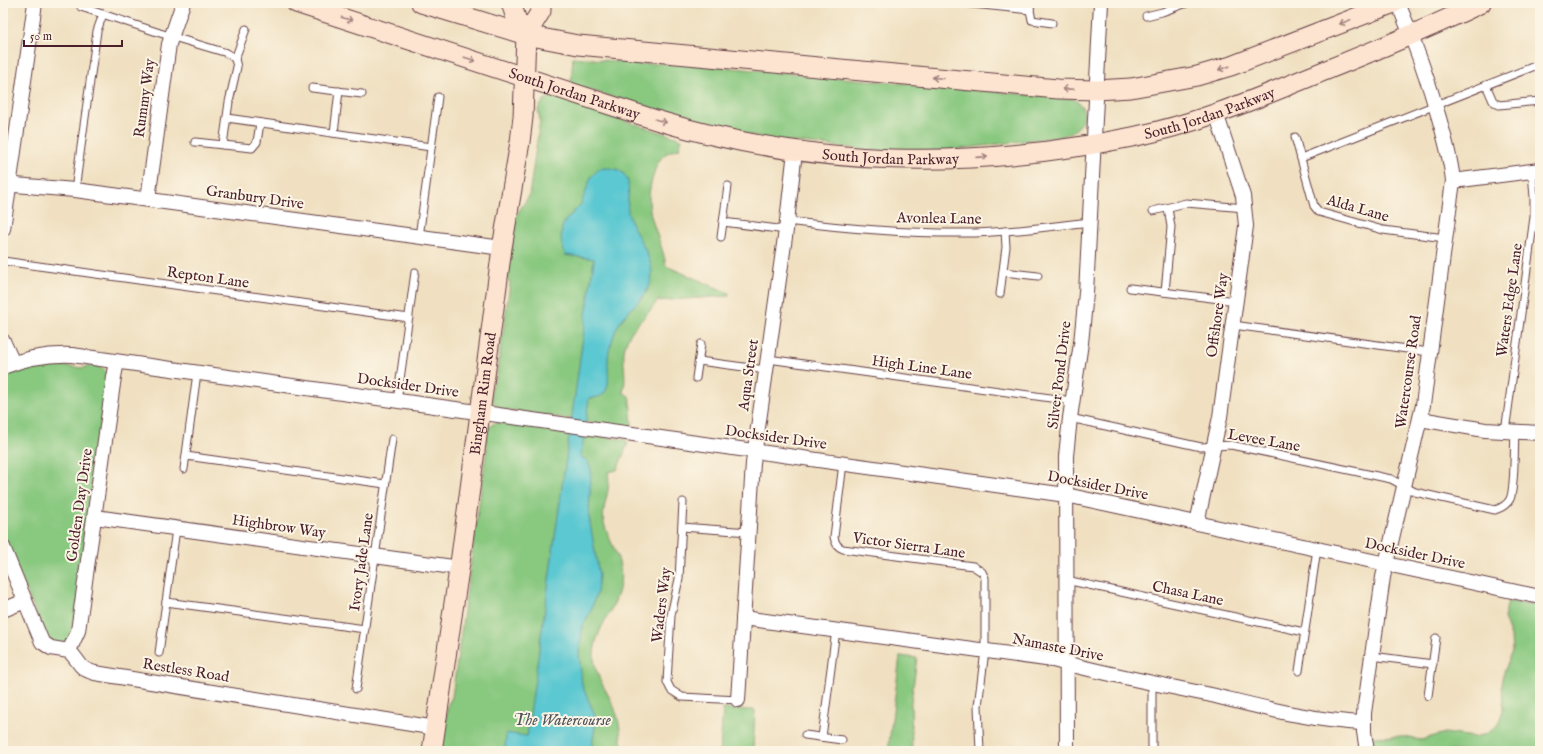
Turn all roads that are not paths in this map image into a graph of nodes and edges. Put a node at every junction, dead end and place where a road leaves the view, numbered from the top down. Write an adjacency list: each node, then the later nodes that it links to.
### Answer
1 (35, 3): 47 (street)
2 (183, 3): 22 (street, Rummy Way)
3 (296, 3): 25 (street, South Jordan Parkway, one-way to 25)
4 (421, 3): 20 (street)
5 (511, 3): 20 (street)
6 (541, 3): 20 (street, Bingham Rim Road)
7 (964, 3): 15 (lane)
8 (1101, 3): 28 (street, Silver Pond Drive)
9 (1187, 3): 13 (lane)
10 (1394, 3): 28 (street, one-way to 28)
11 (1398, 3): 21 (street, Watercourse Road)
12 (1481, 3): 21 (street, South Jordan Parkway)
13 (1177, 4): 17 (lane)
14 (81, 7): 16 (lane)
15 (1031, 7): 18 (lane)
16 (103, 14): 22 (lane); 49 (lane)
17 (1146, 16)
18 (1052, 23)
19 (246, 29): 23 (lane)
20 (526, 35): 25 (street, Bingham Rim Road); 28 (street, one-way to 20)
21 (1411, 35): 33 (street, Watercourse Road); 34 (street, South Jordan Parkway)
22 (172, 36): 23 (lane); 50 (street, Rummy Way)
23 (235, 59): 35 (lane)
24 (1540, 64): 26 (lane)
25 (525, 76): 43 (street, South Jordan Parkway, one-way to 43); 62 (street, Bingham Rim Road)
26 (1486, 85): 32 (lane); 33 (lane)
27 (312, 88): 29 (lane)
28 (1096, 90): 40 (street, Silver Pond Drive)
29 (339, 91): 30 (lane); 37 (lane)
30 (362, 94)
31 (438, 97): 42 (lane)
32 (1540, 101)
33 (1435, 105): 44 (lane); 46 (street, Watercourse Road)
34 (1216, 113): 40 (street, South Jordan Parkway); 52 (street, Offshore Way)
35 (227, 118): 36 (lane); 41 (lane)
36 (260, 123): 37 (lane); 41 (lane)
37 (334, 134): 42 (lane)
38 (1295, 137): 44 (lane, Alda Lane)
39 (195, 142): 41 (lane)
40 (1094, 144): 43 (street, South Jordan Parkway, one-way to 40); 55 (street, Silver Pond Drive)
41 (223, 145)
42 (431, 147): 59 (lane)
43 (796, 151): 56 (street, Aqua Street)
44 (1301, 158): 61 (lane, Alda Lane)
45 (1536, 171): 46 (street); 87 (lane, Waters Edge Lane)
46 (1453, 181): 61 (street, Watercourse Road)
47 (6, 184): 49 (street, Granbury Drive); 57 (street)
48 (728, 186): 54 (lane)
49 (76, 190): 50 (street, Granbury Drive)
50 (148, 199): 59 (street, Granbury Drive)
51 (1168, 208): 52 (lane); 53 (lane); 68 (lane)
52 (1245, 208): 70 (street, Offshore Way)
53 (1153, 210)
54 (723, 222): 56 (lane, Avonlea Lane); 60 (lane)
55 (1090, 222): 58 (lane, Avonlea Lane); 83 (street, Silver Pond Drive)
56 (786, 226): 58 (lane, Avonlea Lane); 78 (street, Aqua Street)
57 (3, 229)
58 (1005, 231): 65 (lane)
59 (419, 237): 62 (street, Granbury Drive)
60 (721, 237)
61 (1445, 238): 75 (street, Watercourse Road)
62 (502, 248): 84 (street, Bingham Rim Road)
63 (3, 261): 71 (lane, Repton Lane)
64 (415, 272): 71 (lane)
65 (1003, 272): 66 (lane); 69 (lane)
66 (1038, 276)
67 (1130, 288): 68 (lane)
68 (1165, 292): 70 (lane)
69 (1000, 294)
70 (1236, 301): 72 (street, Offshore Way)
71 (409, 318): 82 (lane)
72 (1233, 325): 75 (lane); 90 (street, Offshore Way)
73 (3, 341): 79 (street)
74 (701, 344): 76 (lane)
75 (1429, 352): 86 (street, Watercourse Road)
76 (699, 361): 78 (lane, High Line Lane); 81 (lane)
77 (117, 362): 79 (street, Docksider Drive); 80 (street, Docksider Drive); 99 (street, Golden Day Drive)
78 (767, 364): 83 (lane, High Line Lane); 91 (street, Aqua Street)
79 (8, 365)
80 (197, 373): 82 (street, Docksider Drive); 92 (lane)
81 (696, 378)
82 (397, 401): 84 (street, Docksider Drive)
83 (1072, 402): 85 (street, Silver Pond Drive)
84 (480, 412): 91 (street, Docksider Drive); 108 (street, Bingham Rim Road)
85 (1070, 418): 90 (lane, Levee Lane); 97 (street, Silver Pond Drive)
86 (1420, 419): 87 (street); 96 (street, Watercourse Road)
87 (1510, 432): 88 (street); 96 (lane, Waters Edge Lane)
88 (1540, 433)
89 (392, 439): 95 (lane, Ivory Jade Lane)
90 (1214, 446): 96 (lane, Levee Lane); 100 (street, Offshore Way)
91 (755, 451): 93 (street, Docksider Drive); 103 (street, Aqua Street)
92 (186, 456): 94 (lane); 95 (lane)
93 (843, 463): 97 (street, Docksider Drive); 120 (lane, Victor Sierra Lane)
94 (184, 469)
95 (386, 484): 106 (lane, Ivory Jade Lane)
96 (1405, 486): 107 (street, Watercourse Road)
97 (1066, 494): 100 (street, Docksider Drive); 109 (street, Silver Pond Drive)
98 (683, 502): 101 (lane, Waders Way)
99 (95, 517): 102 (street, Highbrow Way); 119 (street, Golden Day Drive)
100 (1198, 523): 105 (street, Docksider Drive)
101 (682, 527): 103 (lane); 129 (lane, Waders Way)
102 (176, 528): 106 (street, Highbrow Way); 112 (lane)
103 (749, 532): 114 (street, Aqua Street)
104 (3, 548): 111 (street)
105 (1317, 549): 107 (street, Docksider Drive); 117 (lane)
106 (375, 556): 108 (street, Highbrow Way); 115 (lane, Ivory Jade Lane)
107 (1387, 564): 110 (street, Docksider Drive); 122 (street, Watercourse Road)
108 (460, 568): 131 (street, Bingham Rim Road)
109 (1066, 580): 117 (lane, Chasa Lane); 123 (street, Silver Pond Drive)
110 (1540, 597)
111 (25, 601): 113 (street); 119 (street)
112 (166, 602): 115 (lane); 121 (lane)
113 (3, 610)
114 (743, 618): 116 (street, Namaste Drive); 129 (street, Aqua Street)
115 (365, 630): 127 (lane, Ivory Jade Lane)
116 (836, 630): 120 (street, Namaste Drive); 133 (lane)
117 (1304, 632): 125 (lane)
118 (1436, 638): 124 (lane)
119 (69, 651): 131 (street, Restless Road)
120 (985, 651): 123 (street, Namaste Drive); 136 (lane)
121 (159, 653)
122 (1372, 656): 124 (lane); 130 (street, Watercourse Road)
123 (1066, 664): 126 (street, Namaste Drive); 137 (street, Silver Pond Drive)
124 (1433, 664): 128 (lane)
125 (1299, 671)
126 (1152, 682): 130 (street, Namaste Drive); 138 (lane)
127 (356, 689)
128 (1428, 696)
129 (738, 700)
130 (1363, 723): 139 (street, Watercourse Road)
131 (436, 728): 135 (street, Bingham Rim Road)
132 (805, 735): 133 (lane)
133 (822, 737): 134 (lane)
134 (842, 740)
135 (432, 751)
136 (980, 751)
137 (1067, 751)
138 (1152, 751)
139 (1367, 751)

